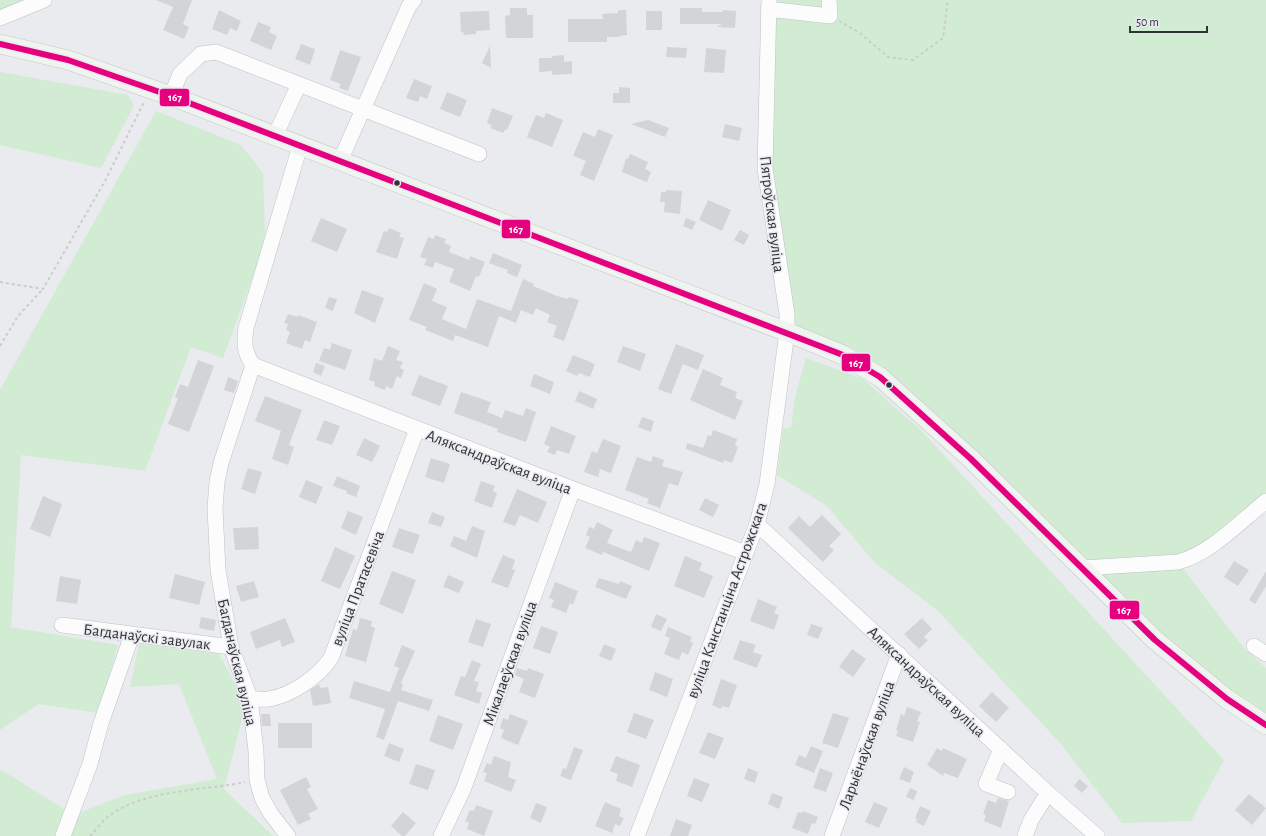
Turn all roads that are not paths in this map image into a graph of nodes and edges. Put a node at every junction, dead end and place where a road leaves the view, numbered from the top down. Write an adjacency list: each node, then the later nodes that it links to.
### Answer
1 (44, 0): 5 (street)
2 (414, 0): 9 (street)
3 (829, 0): 4 (street)
4 (769, 5): 14 (street, Пятроўская вуліца)
5 (0, 18)
6 (0, 44): 8 (main road)
7 (299, 84): 8 (street); 9 (street); 10 (street)
8 (171, 96): 10 (main road)
9 (364, 109): 12 (street); 13 (street)
10 (275, 136): 11 (main road)
11 (300, 146): 13 (main road); 15 (street)
12 (479, 154)
13 (340, 161): 14 (main road)
14 (788, 332): 19 (street, вуліца Канстанціна Астрожскага); 21 (main road)
15 (253, 365): 16 (street, Аляксандраўская вуліца); 24 (street, Багданаўская вуліца)
16 (418, 429): 17 (street, Аляксандраўская вуліца); 26 (street, вуліца Пратасевіча)
17 (573, 489): 20 (street, Аляксандраўская вуліца); 33 (street, Мікалаеўская вуліца)
18 (1266, 501): 21 (street)
19 (757, 524): 20 (street, вуліца Канстанціна Астрожскага); 25 (street, Аляксандраўская вуліца)
20 (746, 553): 34 (street, вуліца Канстанціна Астрожскага)
21 (1083, 568): 27 (main road)
22 (62, 625): 23 (street, Багданаўскі завулак)
23 (132, 635): 24 (street, Багданаўскі завулак); 31 (street)
24 (231, 647): 26 (street, Багданаўская вуліца)
25 (899, 654): 28 (street, Аляксандраўская вуліца); 35 (street, Ларыёнаўская вуліца)
26 (250, 698): 32 (street, Багданаўская вуліца)
27 (1266, 725)
28 (1000, 749): 29 (street); 30 (street, Аляксандраўская вуліца)
29 (1008, 792)
30 (1048, 793): 36 (street); 37 (street, Аляксандраўская вуліца)
31 (63, 836)
32 (288, 836)
33 (441, 836)
34 (637, 836)
35 (832, 836)
36 (1025, 836)
37 (1097, 836)

